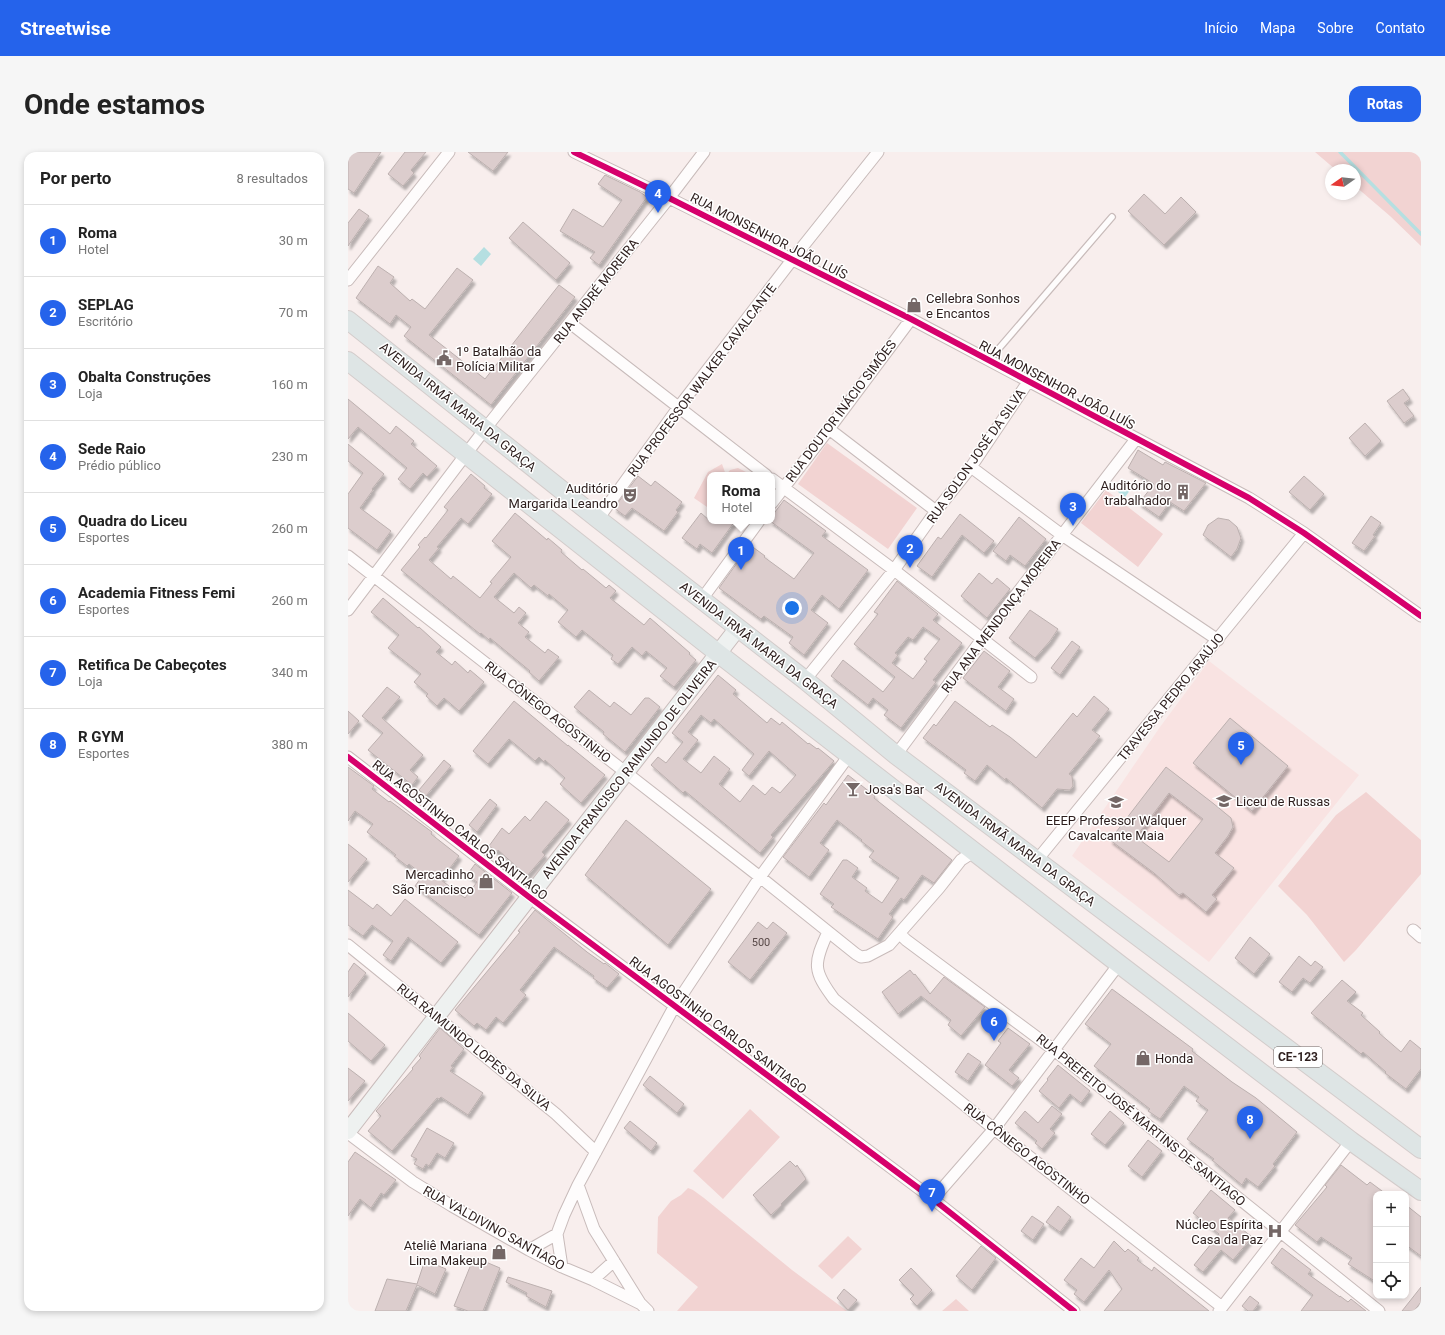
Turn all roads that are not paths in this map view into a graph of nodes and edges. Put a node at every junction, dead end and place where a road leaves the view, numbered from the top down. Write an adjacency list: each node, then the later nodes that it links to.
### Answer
1 (448, 152): 8 (street)
2 (574, 152): 5 (street, RUA MONSENHOR JOÃO LUÍS)
3 (704, 152): 5 (street, RUA ANDRÉ MOREIRA)
4 (878, 152): 7 (street, RUA PROFESSOR WALKER CAVALCANTE)
5 (669, 198): 7 (street, RUA MONSENHOR JOÃO LUÍS); 11 (street, RUA ANDRÉ MOREIRA)
6 (1112, 217): 13 (lane)
7 (792, 260): 9 (street, RUA MONSENHOR JOÃO LUÍS); 15 (street, RUA PROFESSOR WALKER CAVALCANTE)
8 (348, 280)
9 (911, 319): 13 (street, RUA MONSENHOR JOÃO LUÍS); 17 (street, RUA DOUTOR INÁCIO SIMÕES)
10 (348, 320): 16 (main road, AVENIDA IRMÃ MARIA DA GRAÇA)
11 (570, 324): 15 (street); 16 (street, RUA ANDRÉ MOREIRA)
12 (348, 361): 19 (main road)
13 (988, 361): 14 (street, RUA MONSENHOR JOÃO LUÍS)
14 (1028, 382): 18 (street, RUA MONSENHOR JOÃO LUÍS); 20 (street, RUA SOLON JOSÉ DA SILVA)
15 (678, 408): 21 (street); 26 (street, RUA PROFESSOR WALKER CAVALCANTE)
16 (485, 429): 19 (street, RUA ANDRÉ MOREIRA); 26 (main road, AVENIDA IRMÃ MARIA DA GRAÇA)
17 (829, 429): 23 (street, RUA DOUTOR INÁCIO SIMÕES); 25 (street)
18 (1136, 439): 28 (street, RUA MONSENHOR JOÃO LUÍS); 29 (street, RUA ANA MENDONÇA MOREIRA)
19 (467, 454): 32 (street); 39 (main road)
20 (971, 467): 25 (street, RUA SOLON JOSÉ DA SILVA); 29 (street)
21 (762, 472)
22 (775, 481): 23 (street)
23 (783, 488): 24 (street, RUA DOUTOR INÁCIO SIMÕES); 31 (street)
24 (775, 499)
25 (936, 511): 31 (street, RUA SOLON JOSÉ DA SILVA)
26 (598, 519): 33 (main road, AVENIDA IRMÃ MARIA DA GRAÇA)
27 (757, 524): 33 (street)
28 (1304, 533): 35 (street, RUA MONSENHOR JOÃO LUÍS); 38 (street, TRAVESSA PEDRO ARAÚJO)
29 (1062, 535): 37 (street, RUA ANA MENDONÇA MOREIRA); 38 (street)
30 (348, 556): 32 (street, RUA CÔNEGO AGOSTINHO)
31 (894, 570): 37 (street); 41 (street, RUA SOLON JOSÉ DA SILVA)
32 (374, 575): 34 (street); 45 (street, RUA CÔNEGO AGOSTINHO)
33 (702, 599): 36 (main road, AVENIDA IRMÃ MARIA DA GRAÇA)
34 (348, 610)
35 (1421, 616)
36 (738, 629): 39 (street, AVENIDA FRANCISCO RAIMUNDO DE OLIVEIRA); 41 (main road, AVENIDA IRMÃ MARIA DA GRAÇA)
37 (982, 639): 40 (street); 43 (street, RUA ANA MENDONÇA MOREIRA)
38 (1218, 640): 47 (street, TRAVESSA PEDRO ARAÚJO)
39 (719, 654): 42 (main road); 45 (street, AVENIDA FRANCISCO RAIMUNDO DE OLIVEIRA)
40 (1031, 677)
41 (805, 680): 43 (main road, AVENIDA IRMÃ MARIA DA GRAÇA)
42 (850, 754): 46 (main road); 48 (street)
43 (896, 755): 47 (main road, AVENIDA IRMÃ MARIA DA GRAÇA)
44 (348, 757): 49 (street, RUA AGOSTINHO CARLOS SANTIAGO)
45 (626, 773): 48 (street, RUA CÔNEGO AGOSTINHO); 49 (street, AVENIDA FRANCISCO RAIMUNDO DE OLIVEIRA)
46 (975, 851): 51 (street); 53 (main road)
47 (1037, 860): 60 (main road, AVENIDA IRMÃ MARIA DA GRAÇA / CE-123)
48 (760, 877): 50 (street, RUA CÔNEGO AGOSTINHO); 54 (street)
49 (529, 897): 54 (street, RUA AGOSTINHO CARLOS SANTIAGO); 55 (street, AVENIDA FRANCISCO RAIMUNDO DE OLIVEIRA)
50 (828, 932): 51 (street, RUA CÔNEGO AGOSTINHO); 57 (street, RUA CÔNEGO AGOSTINHO)
51 (900, 934): 56 (street, RUA PREFEITO JOSÉ MARTINS DE SANTIAGO)
52 (348, 945): 55 (street, RUA RAIMUNDO LOPES DA SILVA)
53 (1119, 964): 56 (street); 59 (main road, CE-123)
54 (674, 1007): 61 (street); 64 (street, RUA AGOSTINHO CARLOS SANTIAGO)
55 (437, 1016): 58 (street, AVENIDA FRANCISCO RAIMUNDO DE OLIVEIRA); 61 (street, RUA RAIMUNDO LOPES DA SILVA)
56 (1054, 1050): 57 (street); 65 (street, RUA PREFEITO JOSÉ MARTINS DE SANTIAGO)
57 (994, 1129): 64 (street); 72 (street, RUA CÔNEGO AGOSTINHO)
58 (348, 1132): 67 (street, RUA VALDIVINO SANTIAGO)
59 (1351, 1141): 63 (main road, CE-123); 65 (street)
60 (1421, 1148)
61 (596, 1152): 62 (street)
62 (578, 1185): 66 (street); 68 (street)
63 (1421, 1191)
64 (933, 1199): 73 (street, RUA AGOSTINHO CARLOS SANTIAGO)
65 (1280, 1232): 72 (street); 74 (street, RUA PREFEITO JOSÉ MARTINS DE SANTIAGO)
66 (557, 1234): 67 (street); 69 (street)
67 (529, 1250): 69 (street, RUA VALDIVINO SANTIAGO)
68 (614, 1261): 70 (street); 71 (street)
69 (562, 1267): 70 (street, RUA VALDIVINO SANTIAGO)
70 (593, 1280): 71 (street, RUA VALDIVINO SANTIAGO)
71 (644, 1308)
72 (1221, 1309)
73 (1074, 1311)
74 (1379, 1311)

